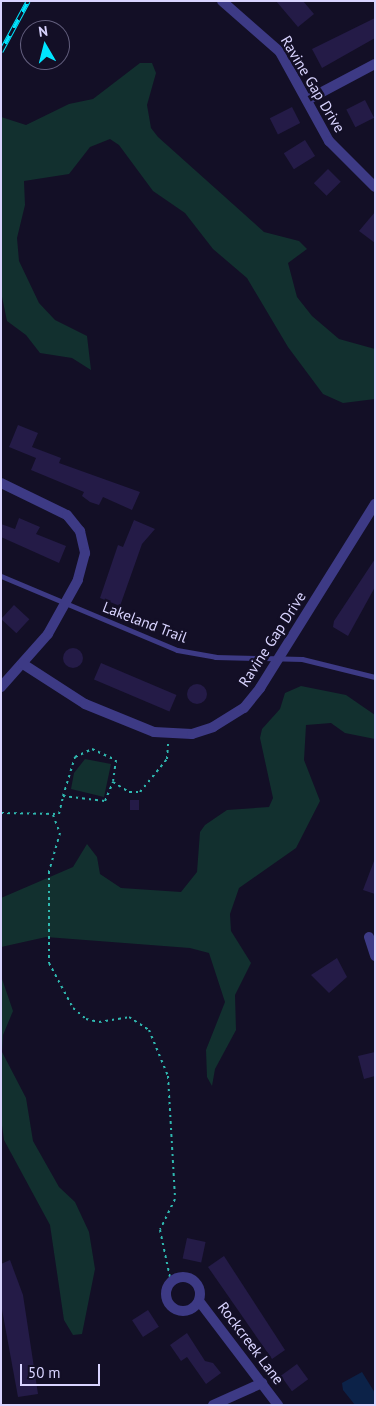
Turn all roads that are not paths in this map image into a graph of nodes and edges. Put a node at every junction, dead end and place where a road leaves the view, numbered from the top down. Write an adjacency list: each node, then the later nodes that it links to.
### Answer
1 (222, 1): 3 (street, Ravine Gap Drive)
2 (375, 64): 3 (street)
3 (307, 100): 4 (street, Ravine Gap Drive)
4 (375, 186)
5 (1, 483): 8 (street)
6 (375, 504): 9 (street, Ravine Gap Drive)
7 (1, 576): 8 (lane, Lakeland Trail)
8 (66, 604): 9 (lane, Lakeland Trail); 10 (street)
9 (278, 659): 10 (street, Ravine Gap Drive); 11 (lane, Lakeland Trail)
10 (23, 664): 12 (street)
11 (375, 676)
12 (1, 687)
13 (369, 937): 14 (street)
14 (375, 956)
15 (199, 1301): 15 (street); 16 (street, Rockcreek Lane)
16 (262, 1383): 17 (street); 18 (street, Rockcreek Lane)
17 (213, 1405)
18 (278, 1405)

